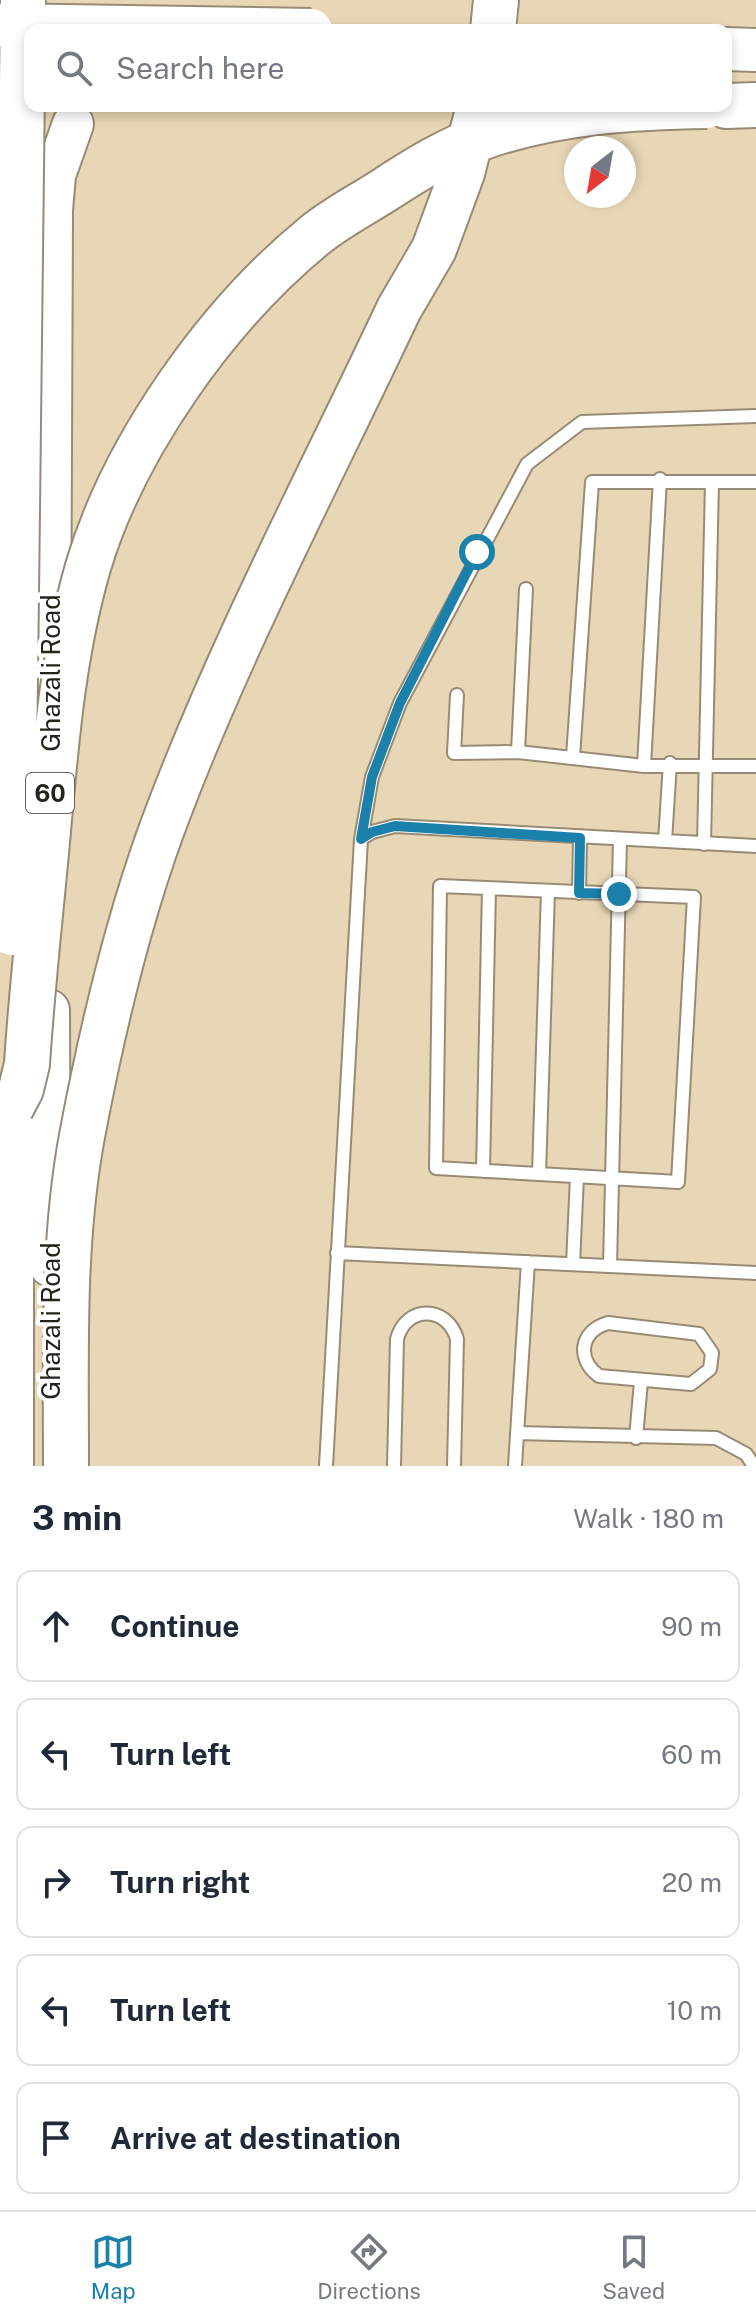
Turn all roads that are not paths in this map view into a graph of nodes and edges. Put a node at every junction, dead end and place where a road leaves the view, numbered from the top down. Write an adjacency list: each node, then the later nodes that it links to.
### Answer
1 (23, 0): 17 (highway, Ghazali Road / 60, bridge)
2 (52, 0): 5 (highway)
3 (156, 0): 6 (main road)
4 (496, 0): 7 (highway)
5 (50, 24)
6 (151, 24)
7 (494, 24)
8 (0, 25): 9 (highway, bridge)
9 (24, 25)
10 (732, 49): 11 (highway)
11 (756, 50)
12 (756, 105): 13 (highway)
13 (732, 106)
14 (477, 112): 55 (highway, bridge)
15 (603, 112): 40 (highway, bridge)
16 (87, 115): 17 (main road); 54 (main road, Ghazali Road / 60)
17 (17, 123): 40 (highway, Ghazali Road / 60, bridge)
18 (756, 416): 31 (lane)
19 (660, 479): 20 (lane); 25 (lane); 28 (lane)
20 (712, 482): 21 (lane); 27 (lane)
21 (756, 482)
22 (526, 589): 24 (lane)
23 (457, 695): 24 (lane)
24 (518, 752): 25 (lane)
25 (573, 757): 28 (lane)
26 (670, 763): 27 (lane); 28 (lane); 33 (lane)
27 (703, 764): 29 (lane); 34 (lane)
28 (644, 766)
29 (756, 766)
30 (580, 838): 31 (lane); 32 (lane); 38 (lane)
31 (361, 839): 45 (lane)
32 (620, 839): 33 (lane); 39 (lane)
33 (665, 841): 34 (lane)
34 (704, 844): 35 (lane)
35 (756, 846)
36 (489, 889): 37 (lane); 41 (lane); 41 (lane)
37 (548, 891): 38 (lane); 42 (lane)
38 (579, 893): 39 (lane)
39 (619, 894): 44 (lane); 44 (lane)
40 (11, 1108): 53 (highway, 60)
41 (483, 1171): 42 (lane)
42 (539, 1174): 43 (lane)
43 (577, 1176): 44 (lane); 47 (lane)
44 (613, 1179): 48 (lane)
45 (337, 1253): 46 (lane); 56 (lane)
46 (528, 1262): 47 (lane); 51 (lane)
47 (573, 1264): 48 (lane)
48 (610, 1266): 49 (lane)
49 (756, 1273)
50 (641, 1381): 50 (lane); 52 (lane)
51 (517, 1433): 52 (lane); 59 (lane)
52 (636, 1438): 60 (lane)
53 (11, 1466)
54 (49, 1466)
55 (66, 1466)
56 (326, 1466)
57 (394, 1466): 58 (lane)
58 (454, 1466)
59 (515, 1466)
60 (754, 1466)

